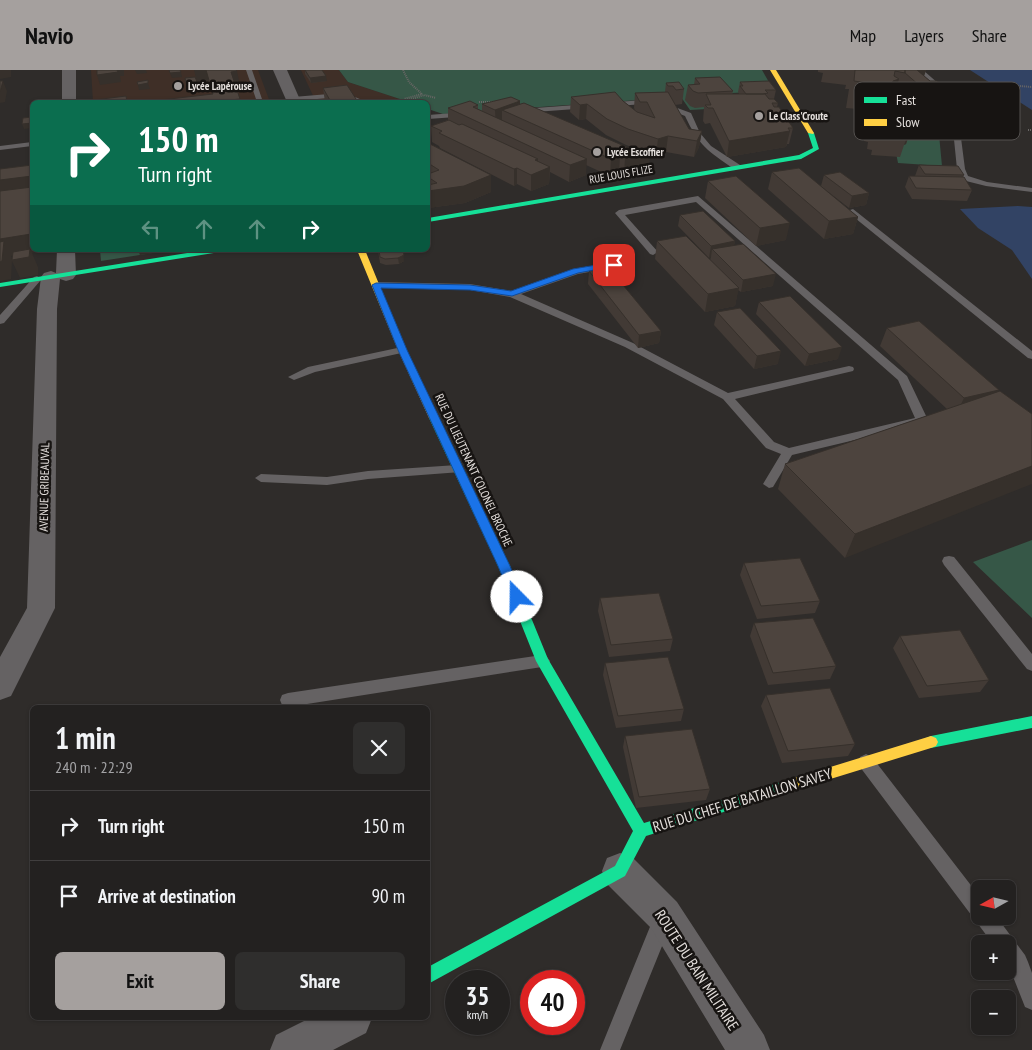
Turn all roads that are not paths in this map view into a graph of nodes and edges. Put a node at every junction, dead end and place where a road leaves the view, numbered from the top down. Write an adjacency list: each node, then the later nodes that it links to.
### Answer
1 (69, 70): 7 (street)
2 (249, 70): 8 (lane)
3 (280, 70): 9 (street)
4 (773, 70): 18 (street, RUE LOUIS FLIZE)
5 (919, 70): 6 (lane)
6 (933, 82)
7 (69, 100)
8 (259, 100)
9 (294, 100)
10 (302, 100): 11 (lane)
11 (357, 100)
12 (517, 111): 18 (lane)
13 (478, 114): 14 (lane)
14 (430, 117)
15 (957, 140): 19 (lane)
16 (30, 144): 17 (lane)
17 (0, 148)
18 (737, 167): 21 (street, RUE LOUIS FLIZE)
19 (1032, 190)
20 (853, 212): 33 (lane)
21 (430, 220)
22 (65, 252): 27 (street, AVENUE GRIBEAUVAL)
23 (207, 252): 27 (street)
24 (362, 252): 29 (street, RUE DU LIEUTENANT COLONEL BROCHE)
25 (653, 252): 37 (lane)
26 (614, 265): 30 (lane)
27 (51, 277): 28 (street); 31 (lane); 44 (street, AVENUE GRIBEAUVAL)
28 (0, 285)
29 (376, 285): 30 (lane); 32 (street, RUE DU LIEUTENANT COLONEL BROCHE)
30 (512, 294): 36 (lane)
31 (0, 321)
32 (402, 350): 35 (lane); 38 (street, RUE DU LIEUTENANT COLONEL BROCHE)
33 (1032, 356)
34 (849, 369): 36 (lane)
35 (294, 377)
36 (727, 396): 37 (lane)
37 (788, 452): 40 (lane)
38 (457, 469): 39 (lane); 42 (street, RUE DU LIEUTENANT COLONEL BROCHE)
39 (261, 478)
40 (769, 484)
41 (949, 561): 43 (lane)
42 (542, 661): 45 (lane); 48 (street, RUE DU LIEUTENANT COLONEL BROCHE)
43 (1032, 665)
44 (0, 687)
45 (288, 700)
46 (1032, 722): 47 (street)
47 (866, 762): 48 (street, RUE DU CHEF DE BATAILLON SAVEY); 50 (lane)
48 (641, 831): 49 (street, RUE DU CHEF DE BATAILLON SAVEY)
49 (620, 871): 51 (street, ROUTE DU BAIN MILITAIRE); 53 (street)
50 (971, 900)
51 (664, 915): 57 (lane); 58 (street, ROUTE DU BAIN MILITAIRE)
52 (1016, 959): 54 (lane)
53 (430, 975)
54 (1032, 1000)
55 (347, 1020): 56 (street)
56 (291, 1050)
57 (610, 1050)
58 (749, 1050)

